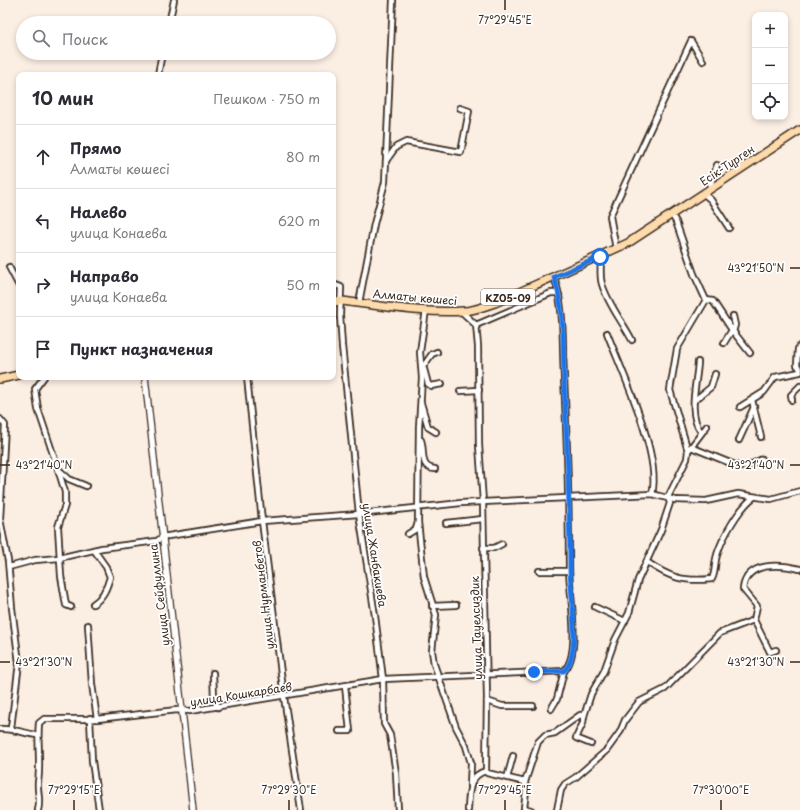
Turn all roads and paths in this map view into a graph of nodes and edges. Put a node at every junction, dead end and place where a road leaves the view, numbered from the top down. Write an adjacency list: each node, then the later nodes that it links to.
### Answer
1 (174, 0): 3 (street)
2 (393, 0): 9 (street)
3 (170, 16)
4 (161, 60): 6 (street)
5 (703, 61): 14 (street)
6 (159, 72)
7 (460, 108): 9 (street)
8 (800, 130): 11 (main road, Есік-Түрген / KZ05-09)
9 (386, 160): 23 (street)
10 (717, 165): 11 (street)
11 (706, 193): 12 (main road, Есік-Түрген / KZ05-09); 13 (street)
12 (669, 217): 14 (main road, Алматы көшесі / KZ05-09); 21 (street)
13 (729, 228)
14 (616, 249): 15 (main road, Алматы көшесі / KZ05-09)
15 (600, 257): 17 (main road, Алматы көшесі / KZ05-09); 30 (street)
16 (9, 267): 18 (street)
17 (554, 277): 20 (street); 25 (main road, Алматы көшесі / KZ05-09)
18 (16, 280)
19 (336, 285): 22 (street, улица Жанбакиева)
20 (559, 295): 27 (street); 71 (street)
21 (706, 300): 28 (street); 62 (street)
22 (337, 301): 23 (main road, Алматы көшесі / KZ05-09); 74 (street, улица Жанбакиева)
23 (359, 303): 24 (main road, Алматы көшесі / KZ05-09)
24 (426, 310): 25 (main road, Алматы көшесі / KZ05-09); 36 (street)
25 (462, 312): 27 (street)
26 (733, 316): 28 (street)
27 (476, 325): 47 (street, улица Тауелсиздик)
28 (733, 331): 31 (street); 34 (street)
29 (607, 333): 68 (street)
30 (632, 340)
31 (724, 343)
32 (800, 346): 37 (street)
33 (437, 352): 36 (street)
34 (750, 353)
35 (698, 362): 50 (street)
36 (422, 368): 45 (street); 49 (street)
37 (800, 369)
38 (800, 372): 51 (street)
39 (715, 374): 50 (street)
40 (16, 376): 41 (main road)
41 (0, 379)
42 (42, 380): 64 (street)
43 (145, 380): 80 (street, улица Сейфуллина)
44 (247, 380): 76 (street, улица Нурманбетов)
45 (442, 384)
46 (800, 386): 52 (street)
47 (479, 390): 48 (street); 72 (street, улица Тауелсиздик)
48 (460, 391)
49 (420, 396): 57 (street); 59 (street)
50 (695, 400): 58 (street)
51 (752, 400): 53 (street); 54 (street)
52 (792, 400)
53 (740, 407)
54 (754, 407): 60 (street); 61 (street)
55 (0, 419): 86 (street)
56 (707, 426): 58 (street)
57 (436, 432)
58 (702, 432): 62 (street)
59 (419, 435): 65 (street); 73 (street)
60 (761, 437)
61 (738, 440)
62 (689, 449): 63 (street); 69 (street)
63 (762, 459)
64 (58, 469): 66 (street); 84 (street)
65 (435, 469)
66 (86, 486)
67 (800, 491): 70 (street)
68 (652, 494): 69 (street); 71 (street)
69 (668, 497): 70 (street); 85 (street)
70 (754, 497): 85 (street)
71 (568, 498): 72 (street); 89 (street)
72 (483, 502): 73 (street); 75 (street, улица Тауелсиздик)
73 (419, 508): 74 (street); 77 (street)
74 (359, 514): 76 (street); 103 (street, улица Жанбакиева)
75 (483, 519): 78 (street); 82 (street, улица Тауелсиздик)
76 (262, 521): 80 (street); 105 (street, улица Нурманбетов)
77 (418, 522): 79 (street); 92 (street)
78 (446, 523)
79 (408, 534)
80 (162, 537): 83 (street); 110 (street, улица Сейфуллина)
81 (502, 544): 82 (street)
82 (483, 548): 101 (street, улица Тауелсиздик)
83 (94, 550): 84 (street); 90 (street)
84 (59, 558): 86 (street); 93 (street)
85 (647, 562): 96 (street)
86 (9, 567): 114 (street)
87 (800, 570): 95 (street)
88 (539, 571): 89 (street)
89 (570, 571): 99 (street)
90 (93, 604)
91 (456, 605): 92 (street)
92 (432, 606): 102 (street)
93 (71, 607)
94 (595, 607): 96 (street)
95 (754, 620): 98 (street); 133 (street)
96 (625, 621): 111 (street)
97 (88, 624): 113 (street)
98 (776, 650)
99 (564, 671): 101 (street, улица Кошкарбаев); 109 (street)
100 (213, 673): 108 (street)
101 (486, 674): 102 (street, улица Кошкарбаев); 106 (street, улица Тауелсиздик)
102 (438, 678): 103 (street, улица Кошкарбаев); 120 (street)
103 (383, 679): 104 (street, улица Кошкарбаев); 130 (street, улица Жанбакиева)
104 (345, 686): 105 (street, улица Кошкарбаев); 116 (street)
105 (284, 697): 108 (street, улица Кошкарбаев); 129 (street, улица Нурманбетов)
106 (487, 701): 107 (street); 121 (street, улица Тауелсиздик)
107 (533, 706)
108 (218, 707): 110 (street, улица Кошкарбаев)
109 (551, 710)
110 (183, 711): 113 (street, улица Кошкарбаев); 128 (street, улица Сейфуллина)
111 (584, 716): 118 (street); 124 (street)
112 (90, 718): 113 (street, улица Кошкарбаев); 117 (street, улица Кошкарбаев); 127 (street)
113 (97, 718)
114 (11, 728): 115 (street); 117 (street)
115 (0, 729)
116 (339, 731)
117 (38, 735): 126 (street, улица Кошкарбаев)
118 (591, 744)
119 (513, 756): 123 (street)
120 (470, 766): 122 (street); 125 (street)
121 (486, 771): 122 (street); 123 (street)
122 (479, 772): 125 (street)
123 (507, 778): 124 (street)
124 (525, 782): 132 (street)
125 (470, 786): 131 (street)
126 (38, 810)
127 (99, 810)
128 (193, 810)
129 (301, 810)
130 (398, 810)
131 (468, 810)
132 (530, 810)
133 (557, 810)

